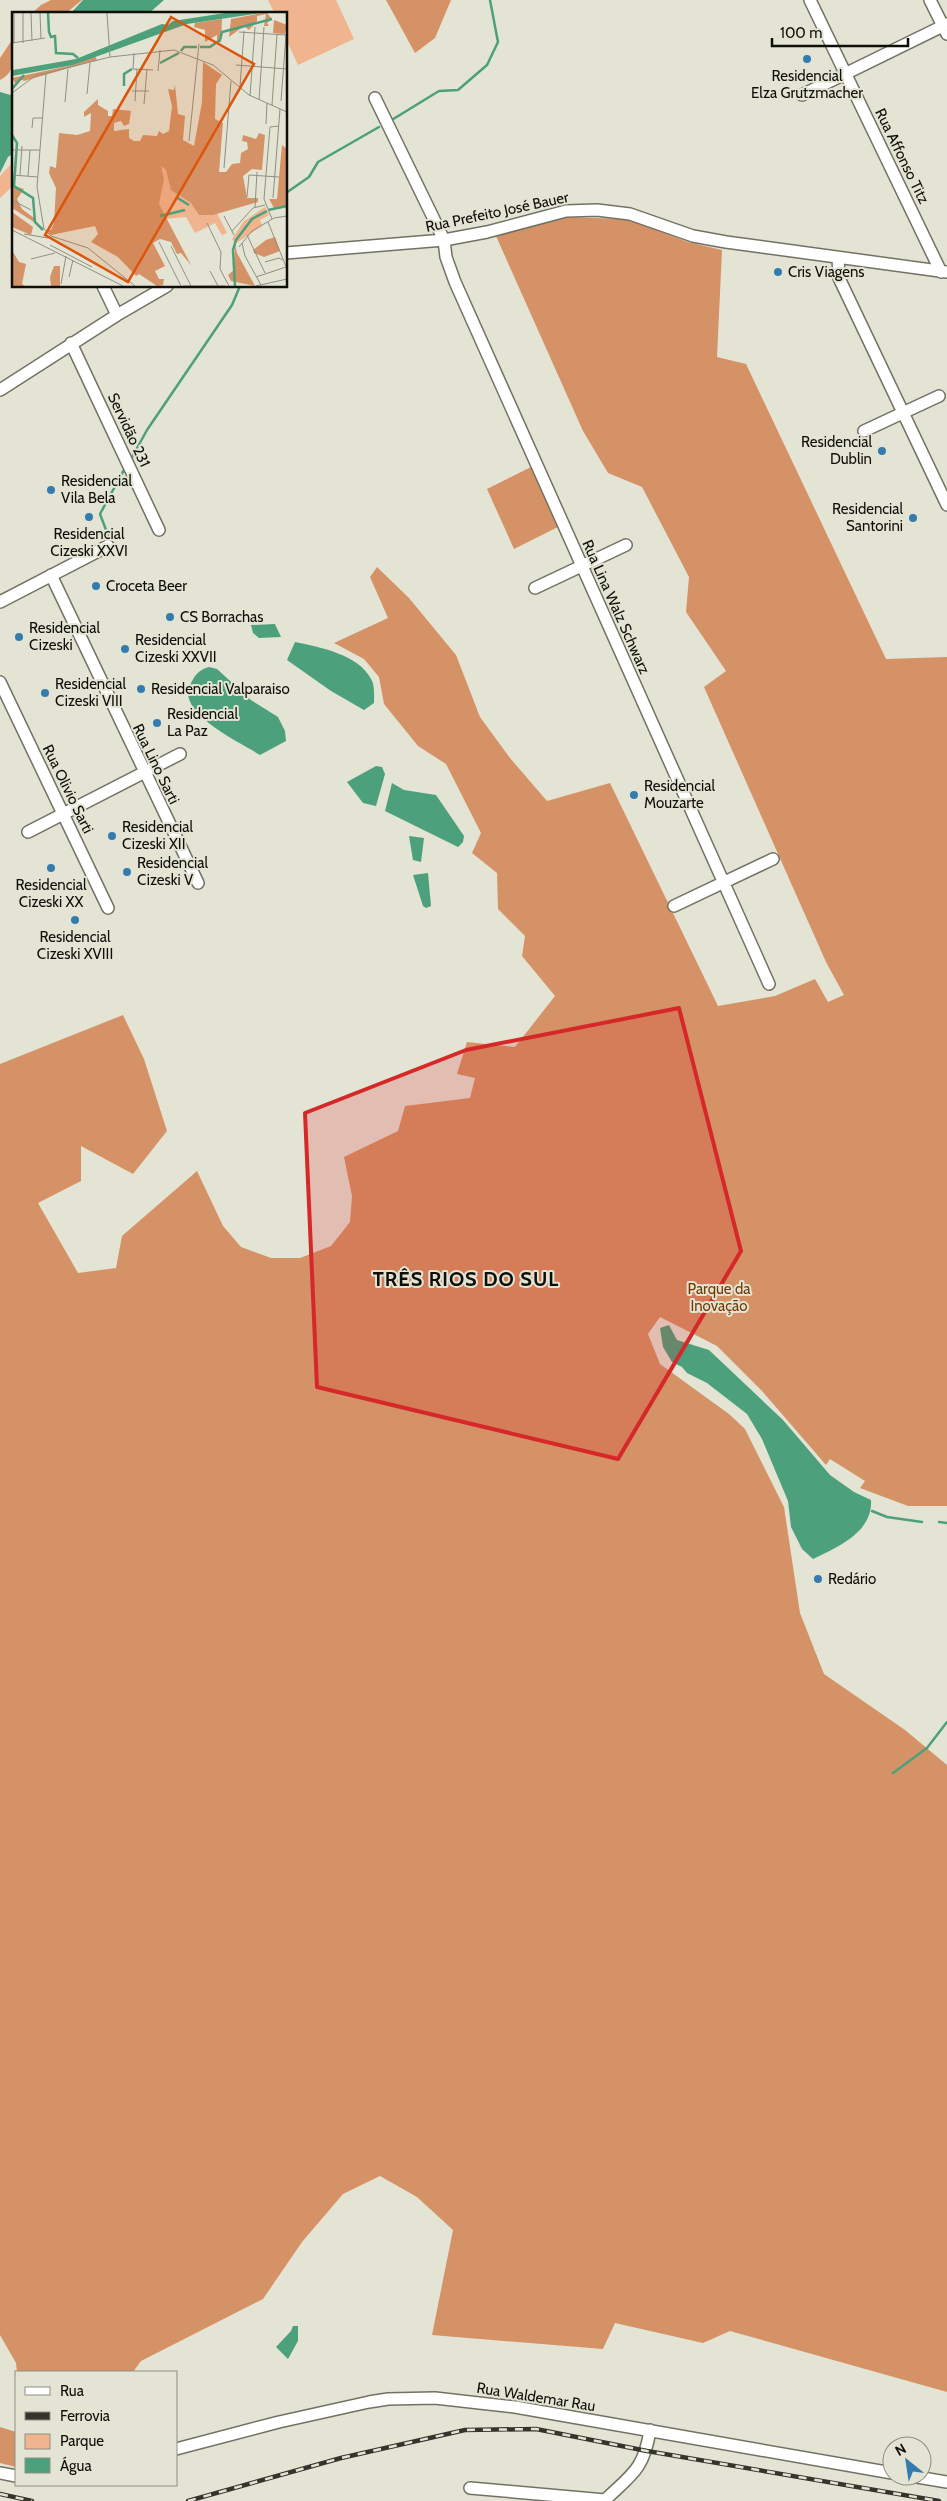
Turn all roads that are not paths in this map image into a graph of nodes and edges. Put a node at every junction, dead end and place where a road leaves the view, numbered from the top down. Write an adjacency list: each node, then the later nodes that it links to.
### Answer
1 (810, 0): 4 (street, Rua Affonso Titz)
2 (930, 0): 3 (street)
3 (946, 28): 4 (street)
4 (846, 74): 5 (street); 10 (street, Rua Affonso Titz)
5 (802, 95)
6 (375, 98): 7 (street, Rua Lina Walz Schwarz)
7 (444, 240): 8 (street, Rua Prefeito José Bauer); 9 (street, Rua Prefeito José Bauer); 23 (street, Rua Lina Walz Schwarz)
8 (288, 253)
9 (838, 258): 10 (street, Rua Prefeito José Bauer); 17 (street)
10 (944, 272)
11 (104, 288): 13 (street)
12 (164, 288): 13 (street)
13 (117, 315): 14 (street)
14 (71, 343): 15 (street); 20 (street, Servidão 231)
15 (0, 390)
16 (939, 396): 17 (street)
17 (903, 412): 18 (street); 19 (street)
18 (864, 431)
19 (947, 505)
20 (159, 530)
21 (626, 545): 23 (street)
22 (108, 546): 24 (street)
23 (581, 566): 25 (street); 34 (street, Rua Lina Walz Schwarz)
24 (51, 576): 26 (street); 29 (street, Rua Lino Sarti)
25 (534, 588)
26 (0, 602)
27 (0, 682): 30 (street, Rua Olivio Sarti)
28 (180, 754): 29 (street)
29 (144, 774): 30 (street); 33 (street, Rua Lino Sarti)
30 (64, 815): 31 (street); 36 (street, Rua Olivio Sarti)
31 (28, 832)
32 (773, 859): 34 (street)
33 (198, 883)
34 (723, 884): 35 (street); 37 (street, Rua Lina Walz Schwarz)
35 (674, 906)
36 (108, 908)
37 (769, 984)
38 (650, 2430): 39 (street, Rua Waldemar Rau); 40 (street, Rua Waldemar Rau); 46 (street)
39 (178, 2449)
40 (882, 2471)
41 (0, 2473): 42 (street)
42 (15, 2476)
43 (932, 2480): 44 (street)
44 (947, 2482)
45 (470, 2488): 46 (street)
46 (604, 2501)

